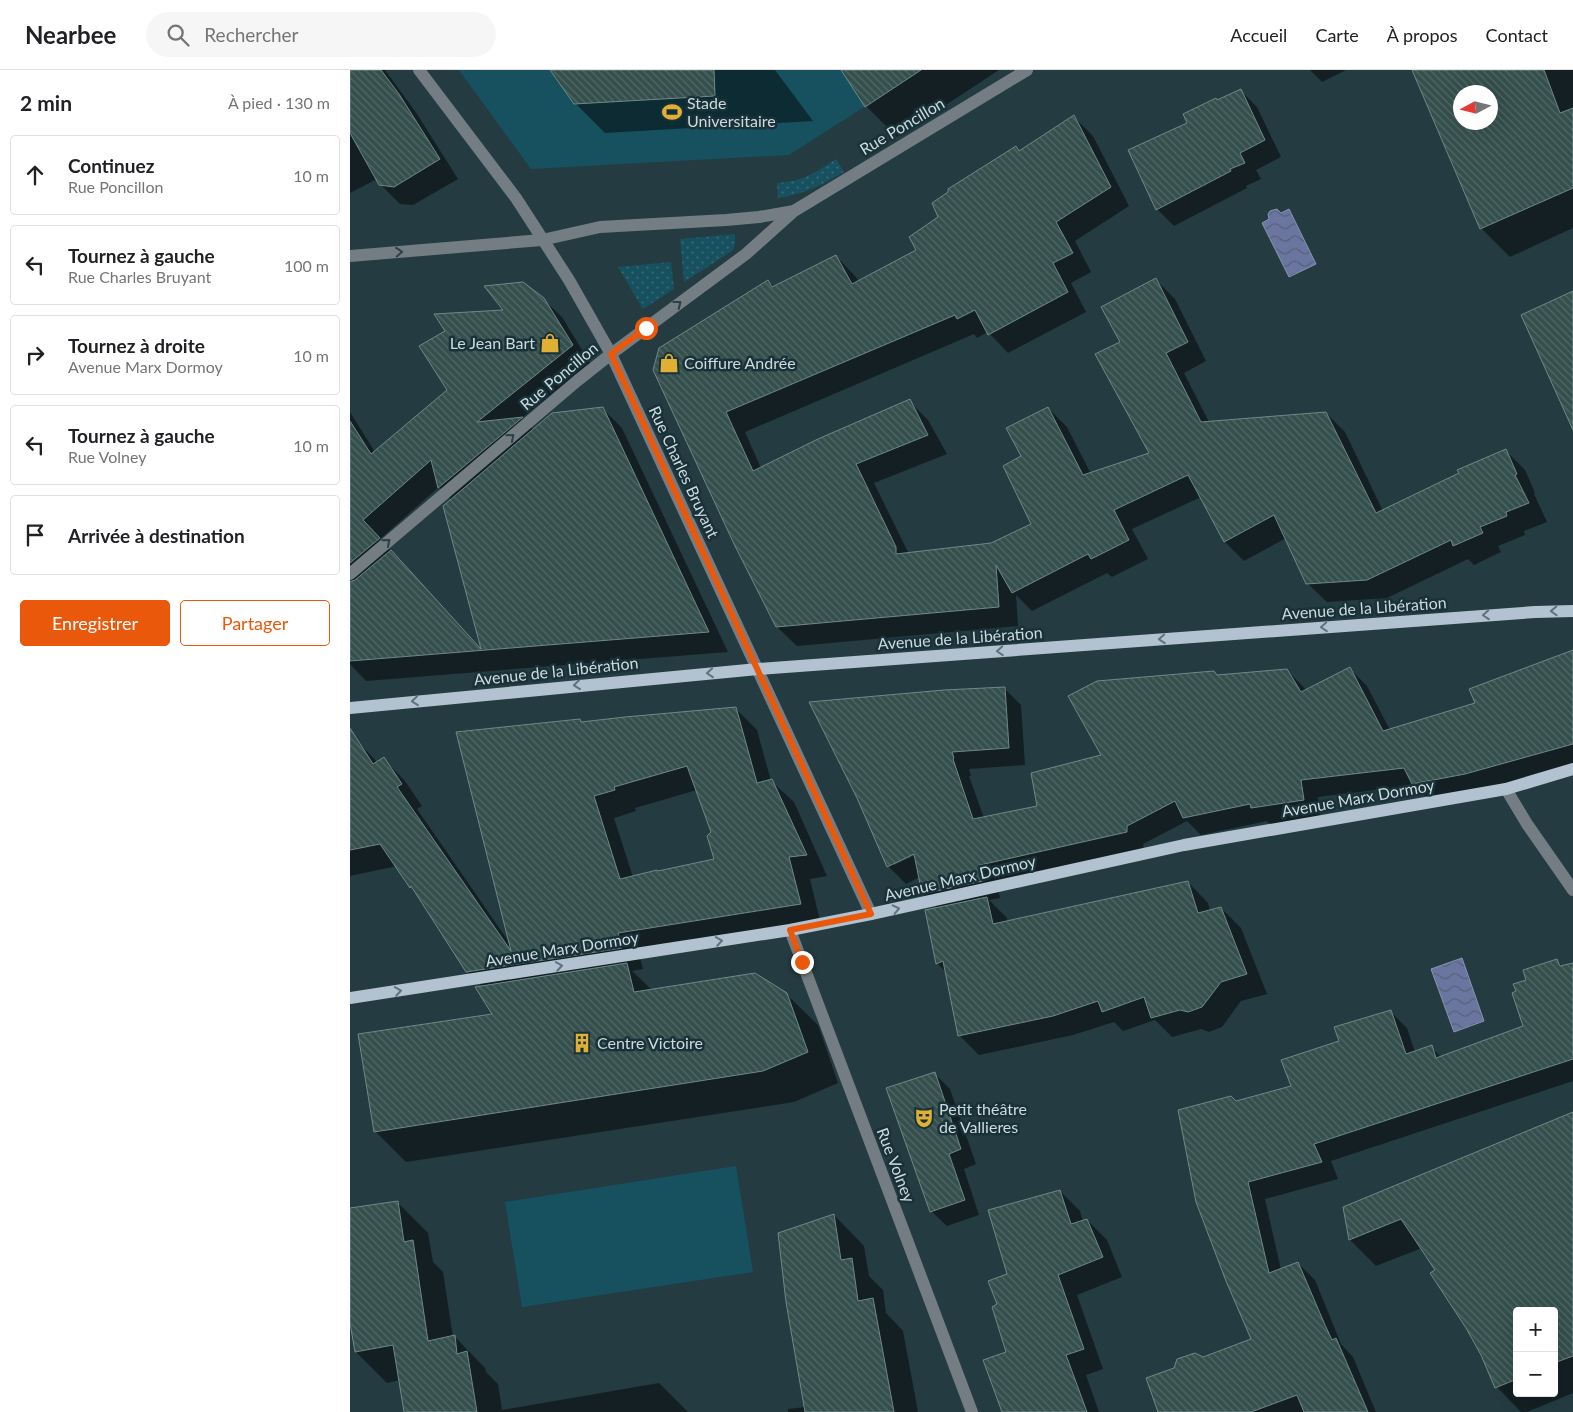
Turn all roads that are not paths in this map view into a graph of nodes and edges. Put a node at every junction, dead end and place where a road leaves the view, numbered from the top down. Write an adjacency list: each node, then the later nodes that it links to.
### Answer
1 (419, 70): 4 (street, Rue Charles Bruyant)
2 (1027, 70): 3 (street, Rue Poncillon)
3 (794, 210): 4 (street, Rue Poncillon); 6 (street, Rue Poncillon, one-way to 3)
4 (542, 240): 5 (street, Rue Poncillon, one-way to 4); 6 (street, Rue Charles Bruyant)
5 (350, 256)
6 (611, 354): 7 (street, Rue Poncillon, one-way to 6); 9 (street, Rue Charles Bruyant)
7 (350, 574)
8 (1573, 611): 9 (main road, Avenue de la Libération, one-way to 9)
9 (758, 669): 10 (main road, Avenue de la Libération, one-way to 10); 14 (street, Rue Charles Bruyant)
10 (350, 708)
11 (1573, 769): 12 (main road, Avenue Marx Dormoy)
12 (1506, 789): 13 (street); 14 (main road, Avenue Marx Dormoy, one-way to 12)
13 (1573, 890)
14 (871, 914): 15 (main road, Avenue Marx Dormoy)
15 (790, 930): 16 (main road, Avenue Marx Dormoy, one-way to 15); 17 (street, Rue Volney)
16 (350, 998)
17 (972, 1412)

